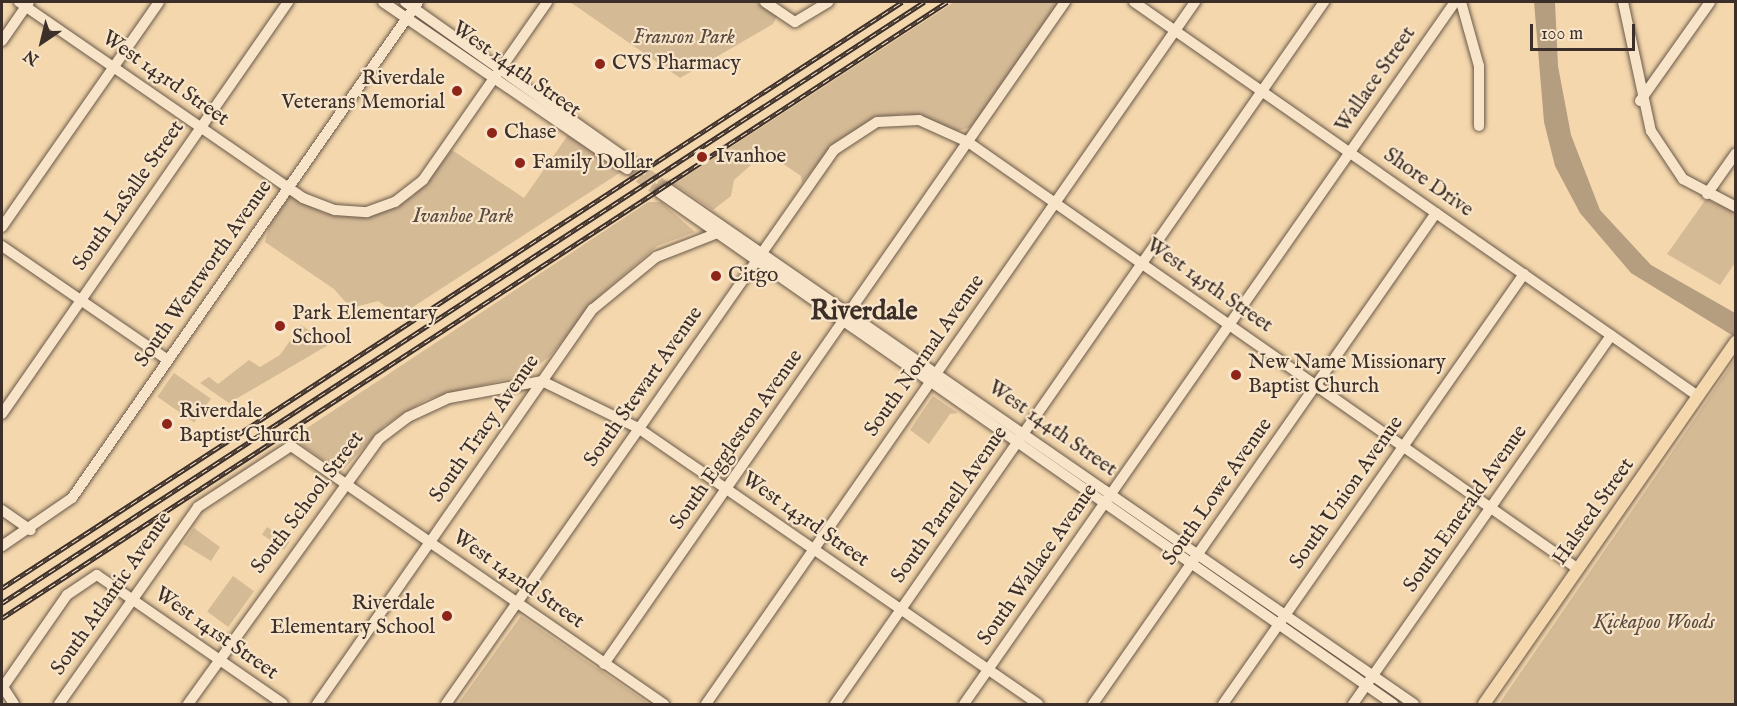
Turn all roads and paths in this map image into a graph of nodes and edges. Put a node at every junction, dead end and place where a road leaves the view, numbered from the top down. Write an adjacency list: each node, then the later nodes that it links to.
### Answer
1 (159, 2): 20 (street)
2 (288, 2): 28 (street, South LaSalle Street)
3 (383, 2): 17 (street, West 144th Street)
4 (547, 2): 21 (street)
5 (765, 2): 6 (street)
6 (828, 2)
7 (1065, 2): 29 (street, South Eggleston Avenue)
8 (1134, 2): 18 (street, Shore Drive)
9 (1195, 2): 18 (street, South Normal Avenue)
10 (1324, 2): 23 (street, South Parnell Avenue)
11 (1455, 2): 30 (street, Wallace Street)
12 (1461, 2): 27 (street)
13 (1623, 2): 24 (street)
14 (1710, 2): 24 (street)
15 (25, 3): 19 (street); 20 (street, West 143rd Street)
16 (412, 4): 17 (street, South Wentworth Avenue); 21 (street, West 144th Street)
17 (407, 18): 22 (street, West 144th Street); 33 (street, South Wentworth Avenue)
18 (1176, 30): 23 (street, Shore Drive); 35 (street, South Normal Avenue)
19 (2, 41)
20 (114, 67): 28 (street, West 143rd Street); 38 (street)
21 (501, 67): 22 (street); 26 (street, West 144th Street)
22 (493, 78): 26 (street, West 144th Street); 33 (street)
23 (1262, 91): 30 (street, Shore Drive); 43 (street, South Parnell Avenue)
24 (1641, 101): 34 (street)
25 (896, 120): 29 (street, West 145th Street); 42 (street, South Stewart Avenue)
26 (569, 124): 32 (street, West 144th Street)
27 (1479, 126)
28 (201, 127): 33 (street, West 143rd Street); 45 (street, South LaSalle Street)
29 (968, 142): 35 (street, West 145th Street); 46 (street, South Eggleston Avenue)
30 (1349, 152): 37 (street, Shore Drive); 47 (street, South Wallace Avenue)
31 (1736, 153): 34 (street)
32 (630, 167)
33 (288, 188): 50 (street, South Wentworth Avenue)
34 (1707, 194): 36 (street)
35 (1055, 202): 43 (street, West 145th Street); 51 (street, South Normal Avenue)
36 (1736, 207)
37 (1436, 213): 44 (street, Shore Drive); 54 (street, South Lowe Avenue)
38 (2, 227)
39 (732, 230): 40 (street, South Tracy Avenue); 40 (street, West 144th Street); 42 (street, West 144th Street)
40 (715, 232): 42 (street, West 144th Street); 52 (street, South Tracy Avenue)
41 (2, 246): 45 (street)
42 (759, 256): 46 (street, West 144th Street); 57 (street, South Stewart Avenue)
43 (1142, 263): 47 (street, West 145th Street); 58 (street, South Parnell Avenue)
44 (1524, 274): 48 (street, Shore Drive); 60 (street, South Union Avenue)
45 (80, 300): 50 (street); 56 (street, South LaSalle Street)
46 (846, 316): 51 (street, West 144th Street); 53 (street, West 144th Street); 62 (street, South Eggleston Avenue)
47 (1229, 323): 54 (street, West 145th Street); 63 (street, South Wallace Avenue)
48 (1611, 335): 55 (street, Shore Drive); 66 (street, South Emerald Avenue)
49 (1736, 342): 55 (main road, Halsted Street)
50 (168, 360): 68 (street, South Wentworth Avenue)
51 (937, 372): 53 (street, South Normal Avenue); 58 (street, West 144th Street)
52 (542, 381): 57 (street, West 143rd Street); 61 (street, South School Street); 69 (street, South Tracy Avenue)
53 (930, 382): 59 (street, West 144th Street); 71 (street, South Normal Avenue)
54 (1316, 385): 60 (street, West 145th Street); 72 (street, South Lowe Avenue)
55 (1698, 396): 74 (main road, Halsted Street)
56 (2, 414)
57 (638, 428): 62 (street, West 143rd Street); 76 (street, South Stewart Avenue)
58 (1024, 433): 59 (street, South Parnell Avenue); 63 (street, West 144th Street)
59 (1017, 442): 64 (street, West 144th Street); 77 (street, South Parnell Avenue)
60 (1403, 446): 66 (street, West 145th Street); 78 (street, South Union Avenue)
61 (343, 482): 65 (street, West 142nd Street); 69 (street, West 142nd Street); 80 (street, South School Street)
62 (726, 489): 71 (street, West 143rd Street); 81 (street, South Eggleston Avenue)
63 (1111, 493): 64 (street, South Wallace Avenue); 72 (street, West 144th Street)
64 (1104, 503): 73 (street, West 144th Street); 82 (street, South Wallace Avenue)
65 (198, 507): 75 (street, South Atlantic Avenue)
66 (1491, 507): 74 (street, West 145th Street); 83 (street, South Emerald Avenue)
67 (2, 510): 68 (street)
68 (31, 530): 70 (street, South Wentworth Avenue)
69 (430, 542): 76 (street, West 142nd Street); 90 (street, South Tracy Avenue)
70 (2, 546)
71 (813, 550): 77 (street, West 143rd Street); 93 (street, South Normal Avenue)
72 (1198, 554): 73 (street, South Lowe Avenue); 78 (street, West 144th Street)
73 (1191, 564): 79 (street, West 144th Street); 97 (street, South Lowe Avenue)
74 (1578, 569): 102 (main road, Halsted Street)
75 (132, 600): 80 (street, West 141st Street); 85 (street, West 141st Street); 87 (street, South Atlantic Avenue)
76 (517, 603): 81 (street, West 142nd Street); 91 (street, South Stewart Avenue)
77 (901, 610): 82 (street, West 143rd Street); 94 (street, South Parnell Avenue)
78 (1286, 614): 79 (street, South Union Avenue); 83 (street, West 144th Street)
79 (1279, 625): 84 (street, West 144th Street); 98 (street, South Union Avenue)
80 (219, 660): 88 (street, South School Street); 89 (street, West 141st Street)
81 (604, 663): 92 (street, West 142nd Street)
82 (988, 670): 95 (street, South Wallace Avenue); 96 (street, West 143rd Street)
83 (1373, 675): 84 (street, South Emerald Avenue); 101 (street, West 144th Street)
84 (1366, 686): 99 (street, South Emerald Avenue); 100 (street, West 144th Street)
85 (3, 687): 86 (street)
86 (14, 705)
87 (59, 705)
88 (188, 705)
89 (283, 705)
90 (317, 705)
91 (446, 705)
92 (664, 705)
93 (706, 705)
94 (835, 705)
95 (964, 705)
96 (1038, 705)
97 (1093, 705)
98 (1223, 705)
99 (1353, 705)
100 (1393, 705)
101 (1414, 705)
102 (1484, 705)

